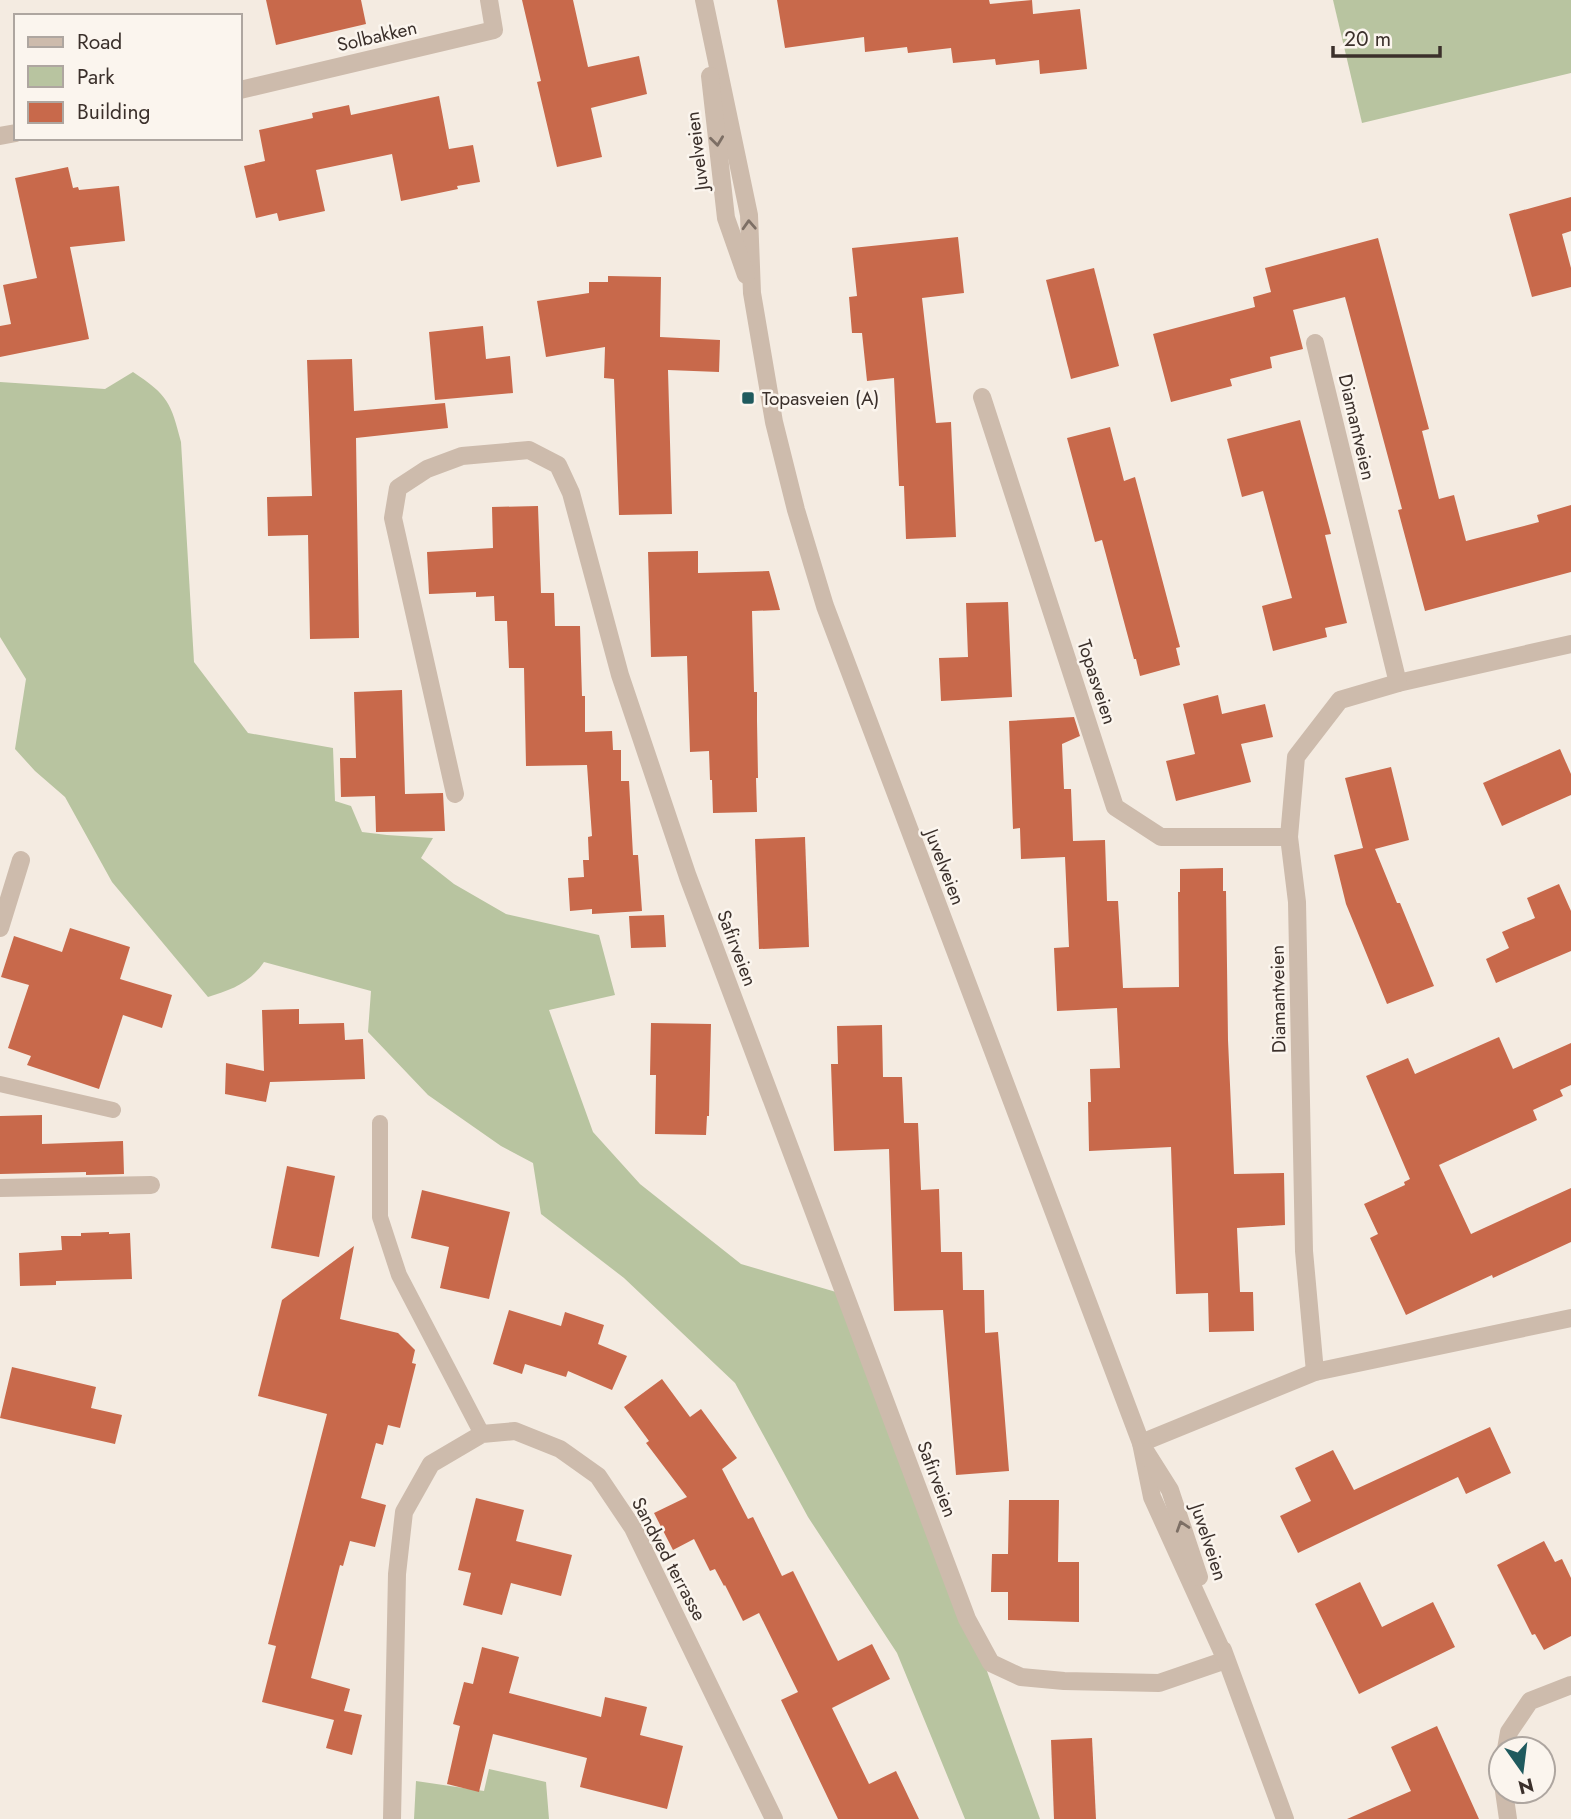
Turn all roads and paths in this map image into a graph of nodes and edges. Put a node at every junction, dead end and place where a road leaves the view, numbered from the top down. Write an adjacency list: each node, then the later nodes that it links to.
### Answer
1 (489, 0): 3 (street, Solbakken)
2 (703, 0): 20 (street, Juvelveien)
3 (242, 90)
4 (1315, 343): 7 (street, Diamantveien)
5 (982, 397): 9 (street, Topasveien)
6 (1571, 643): 7 (street, Diamantveien)
7 (1398, 683): 9 (street, Diamantveien)
8 (455, 794): 21 (street, Safirveien)
9 (1289, 837): 18 (street, Diamantveien)
10 (21, 860): 11 (street)
11 (0, 928)
12 (0, 1084): 13 (lane)
13 (113, 1110)
14 (380, 1123): 19 (lane)
15 (150, 1185): 16 (street)
16 (0, 1188)
17 (1571, 1318): 18 (street)
18 (1315, 1372): 20 (street)
19 (482, 1434): 24 (street, Sandved terrasse); 25 (street, Sandved terrasse)
20 (1141, 1443): 21 (street, Juvelveien)
21 (1226, 1660): 26 (street, Juvelveien)
22 (1571, 1685): 23 (street)
23 (1508, 1735)
24 (392, 1819)
25 (775, 1819)
26 (1285, 1819)

